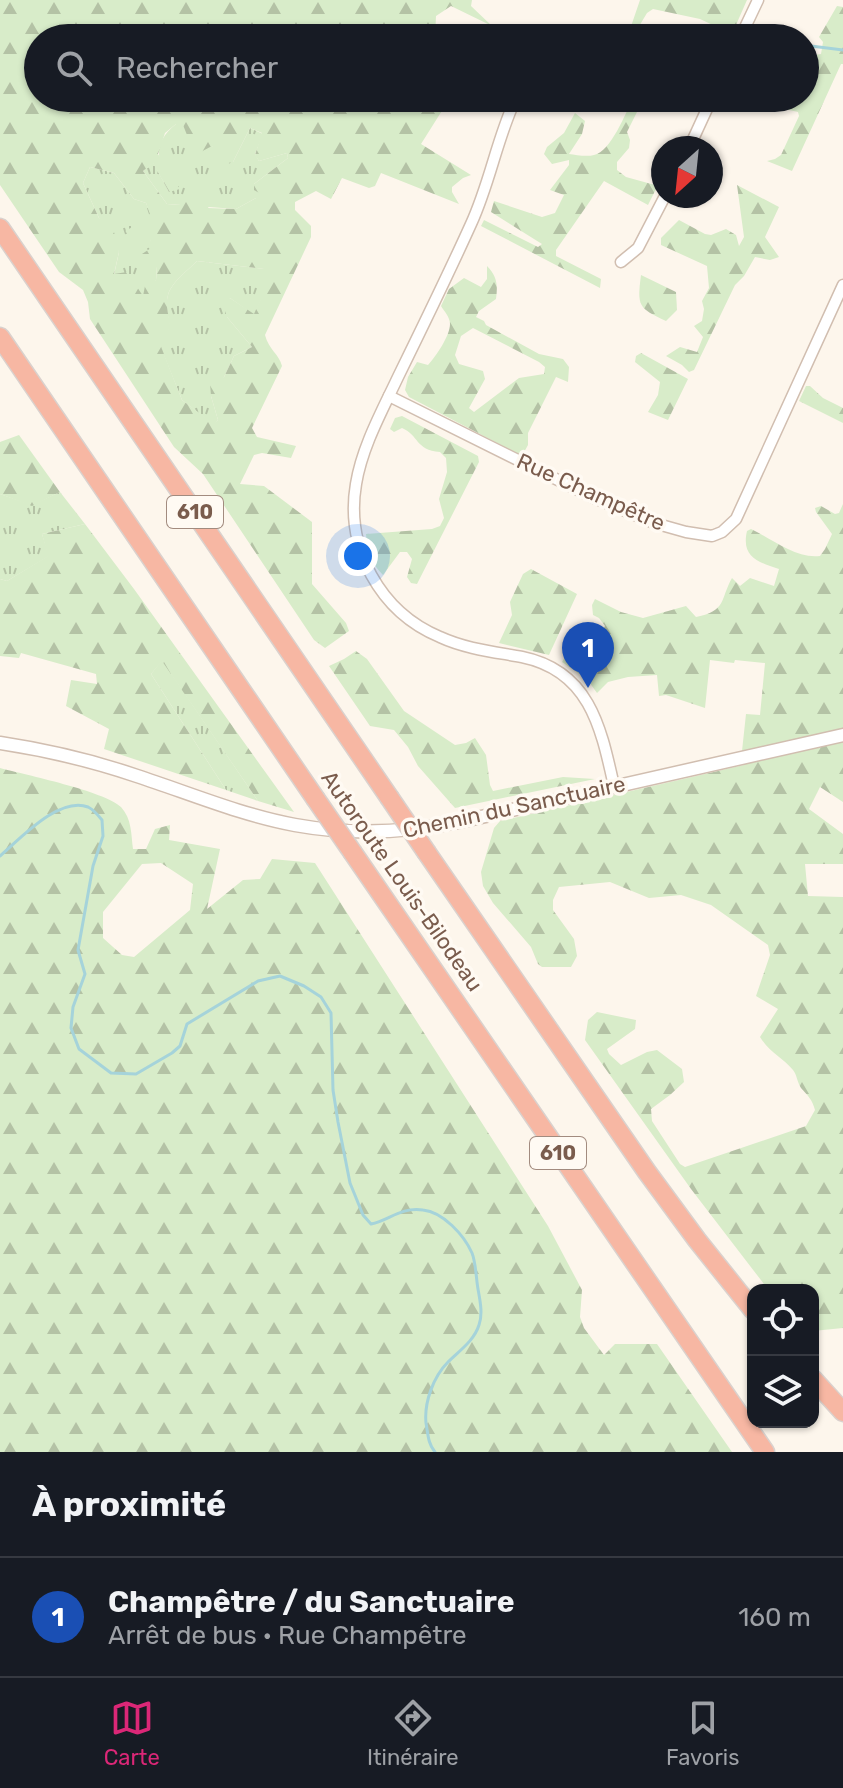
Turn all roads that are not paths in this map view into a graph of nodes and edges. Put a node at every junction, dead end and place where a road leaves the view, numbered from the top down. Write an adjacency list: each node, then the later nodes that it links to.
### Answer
1 (758, 0): 2 (street)
2 (747, 24)
3 (511, 112): 11 (street)
4 (706, 112): 5 (street)
5 (695, 136)
6 (659, 208): 8 (street)
7 (0, 228): 15 (highway, Autoroute Louis-Bilodeau / 610, bridge)
8 (621, 262)
9 (843, 285): 11 (street, Rue Champêtre)
10 (0, 337): 18 (highway, Autoroute Louis-Bilodeau / 610, bridge)
11 (389, 396): 14 (street)
12 (843, 735): 14 (street, Chemin du Sanctuaire)
13 (0, 743): 14 (street, Chemin du Sanctuaire)
14 (614, 786)
15 (747, 1303)
16 (819, 1386): 17 (highway)
17 (843, 1412)
18 (765, 1452)

